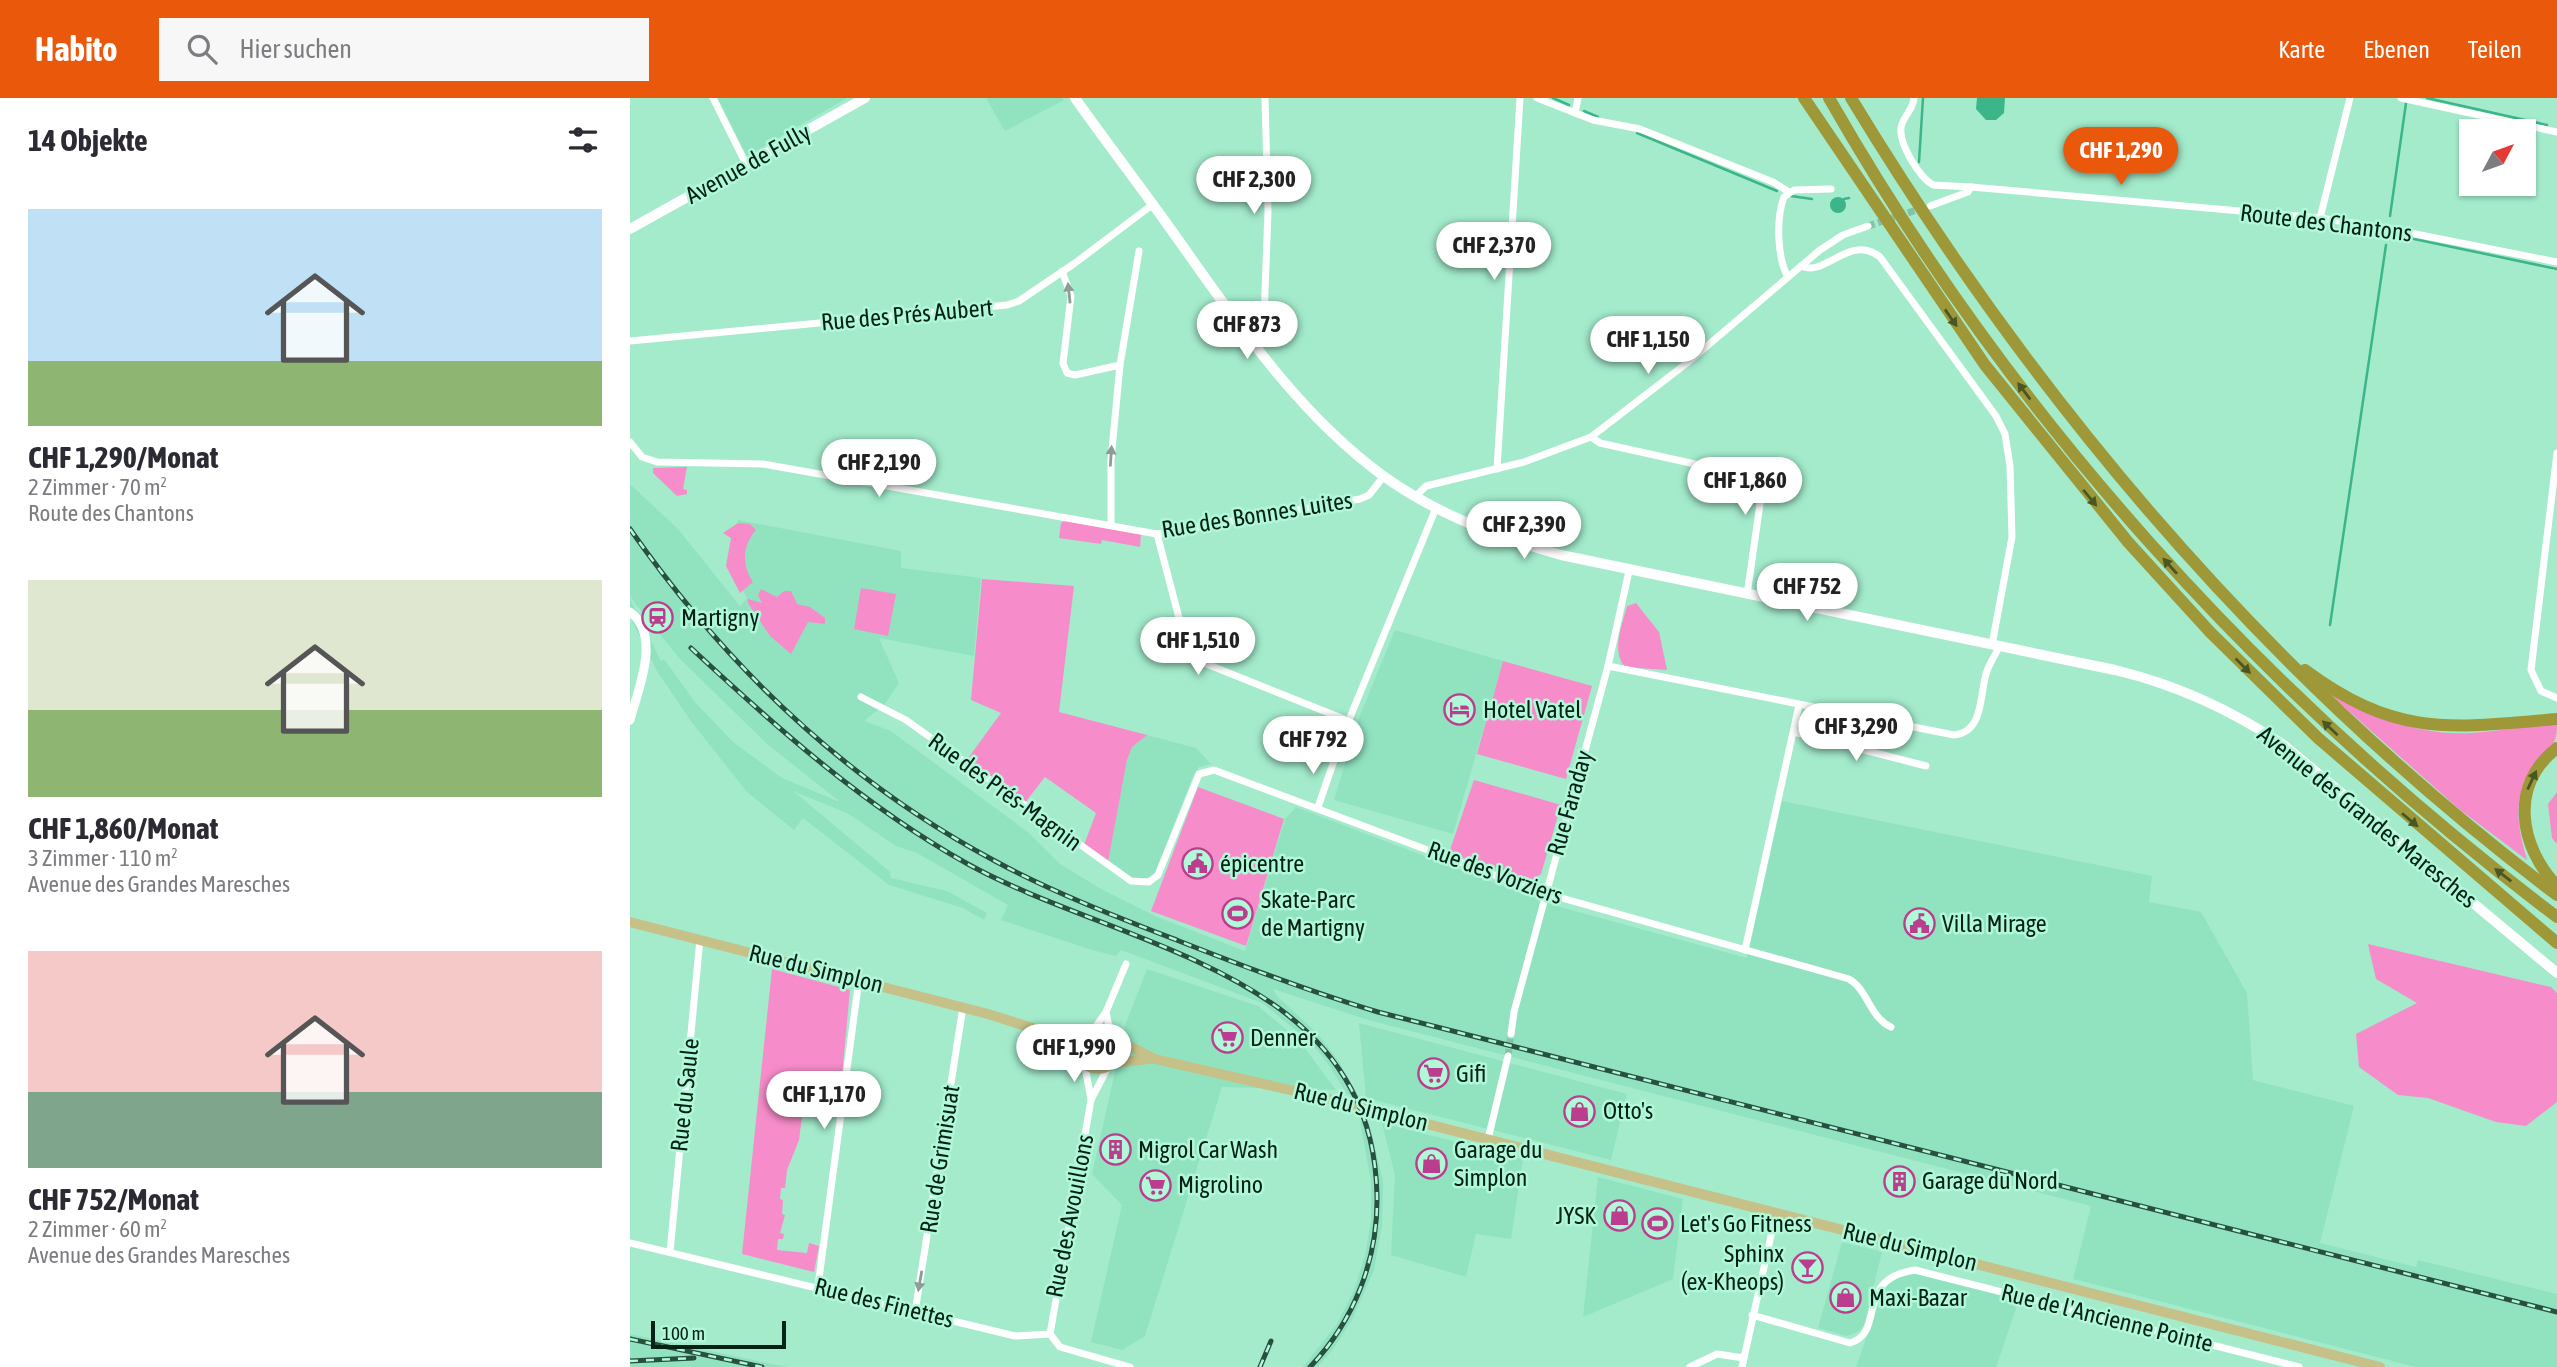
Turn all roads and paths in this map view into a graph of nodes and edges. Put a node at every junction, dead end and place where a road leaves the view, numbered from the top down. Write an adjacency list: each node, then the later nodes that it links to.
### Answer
1 (713, 98): 18 (street)
2 (865, 98): 18 (main road, Avenue de Fully)
3 (1075, 98): 23 (main road, Avenue des Grandes Maresches)
4 (1265, 98): 34 (street)
5 (1520, 98): 40 (street)
6 (1537, 98): 16 (street)
7 (1578, 98): 16 (street)
8 (1804, 98): 29 (highway)
9 (1813, 98): 29 (highway)
10 (1829, 98): 67 (highway, one-way to 10)
11 (1851, 98): 19 (highway)
12 (1857, 98): 19 (highway)
13 (1914, 98): 20 (street, Route des Chantons)
14 (2350, 98): 25 (street)
15 (2401, 98): 17 (street)
16 (1575, 113): 22 (street)
17 (2556, 132)
18 (747, 164): 27 (main road, Avenue de Fully)
19 (1900, 179): 49 (highway)
20 (1971, 187): 24 (street); 25 (street, Route des Chantons)
21 (1832, 189): 22 (street)
22 (1789, 192): 33 (street)
23 (1152, 205): 32 (street, Rue des Prés Aubert); 34 (main road, Avenue des Grandes Maresches)
24 (1930, 206)
25 (2320, 218): 30 (street, Route des Chantons)
26 (1868, 226): 31 (street)
27 (630, 229)
28 (1139, 251): 36 (street)
29 (1912, 261): 62 (highway, one-way to 62)
30 (2557, 262)
31 (1801, 266): 33 (street); 50 (street)
32 (1062, 271): 35 (street, Rue des Prés Aubert); 36 (street, one-way to 32)
33 (1788, 277): 37 (street)
34 (1249, 338): 41 (main road, Avenue des Grandes Maresches)
35 (630, 341)
36 (1120, 365): 44 (street, one-way to 36)
37 (1591, 436): 40 (street); 47 (street)
38 (630, 442): 44 (street, Rue des Bonnes Luites)
39 (2557, 453): 53 (street)
40 (1497, 469): 42 (street)
41 (1384, 476): 42 (main road, Avenue des Grandes Maresches); 45 (street, Rue des Bonnes Luites)
42 (1416, 496): 43 (main road, Avenue des Grandes Maresches)
43 (1436, 508): 46 (main road, Avenue des Grandes Maresches); 57 (street)
44 (1111, 524): 45 (street, Rue des Bonnes Luites)
45 (1157, 534): 57 (street)
46 (1629, 571): 47 (main road, Avenue des Grandes Maresches); 51 (street, Rue Faraday)
47 (1746, 595): 50 (main road, Avenue des Grandes Maresches)
48 (630, 612): 56 (street)
49 (2244, 617): 55 (highway); 66 (highway)
50 (1995, 645): 54 (street); 74 (main road, Avenue des Grandes Maresches)
51 (1608, 666): 54 (street); 65 (street, Rue Faraday)
52 (861, 697): 63 (street, Rue des Prés-Magnin)
53 (2557, 698)
54 (1799, 705): 58 (street)
55 (2557, 719)
56 (630, 720)
57 (1349, 721): 61 (street)
58 (1794, 732): 60 (street); 72 (street)
59 (2557, 748): 64 (highway, one-way to 59)
60 (1926, 766)
61 (1318, 807): 63 (street, Rue des Vorziers); 65 (street, Rue des Vorziers)
62 (2468, 868): 69 (highway); 71 (highway)
63 (1149, 882)
64 (2557, 886)
65 (1546, 893): 72 (street, Rue des Vorziers); 81 (street, Rue Faraday)
66 (2557, 895)
67 (2557, 917)
68 (630, 922): 70 (main road, Rue du Simplon)
69 (2557, 933)
70 (700, 939): 75 (main road, Rue du Simplon); 91 (street, Rue du Saule)
71 (2557, 943)
72 (1745, 950): 78 (street, Rue des Vorziers)
73 (1126, 964): 77 (street)
74 (2557, 973)
75 (859, 979): 76 (main road, Rue du Simplon); 92 (street)
76 (963, 1007): 79 (main road, Rue du Simplon); 93 (street, Rue de Grimisuat, one-way to 93)
77 (1106, 1012): 80 (street); 82 (street)
78 (1891, 1027)
79 (1042, 1031): 80 (main road, Rue du Simplon); 84 (main road, Rue du Simplon)
80 (1091, 1033): 82 (main road); 84 (main road)
81 (1511, 1034)
82 (1112, 1037): 85 (main road, Rue du Simplon); 86 (main road)
83 (1508, 1056): 88 (street)
84 (1082, 1058): 86 (main road); 87 (street, Rue des Avouillons)
85 (1155, 1059): 86 (main road, Rue du Simplon); 88 (main road, Rue du Simplon)
86 (1110, 1065): 87 (street, Rue des Avouillons)
87 (1091, 1100): 95 (street, Rue des Avouillons)
88 (1488, 1139): 89 (main road, Rue du Simplon)
89 (1776, 1213): 94 (street); 102 (main road, Rue du Simplon)
90 (630, 1242): 91 (street, Rue des Finettes)
91 (670, 1252): 92 (street, Rue des Finettes)
92 (818, 1286): 93 (street, Rue des Finettes)
93 (915, 1312): 95 (street, Rue des Finettes)
94 (1752, 1315): 96 (street); 97 (street, Rue de l'Ancienne Pointe)
95 (1050, 1334): 98 (street)
96 (1744, 1357): 99 (street); 100 (street)
97 (2282, 1365): 101 (street, Rue de l'Ancienne Pointe)
98 (1130, 1367)
99 (1690, 1367)
100 (1742, 1367)
101 (2299, 1367)
102 (2380, 1367)

